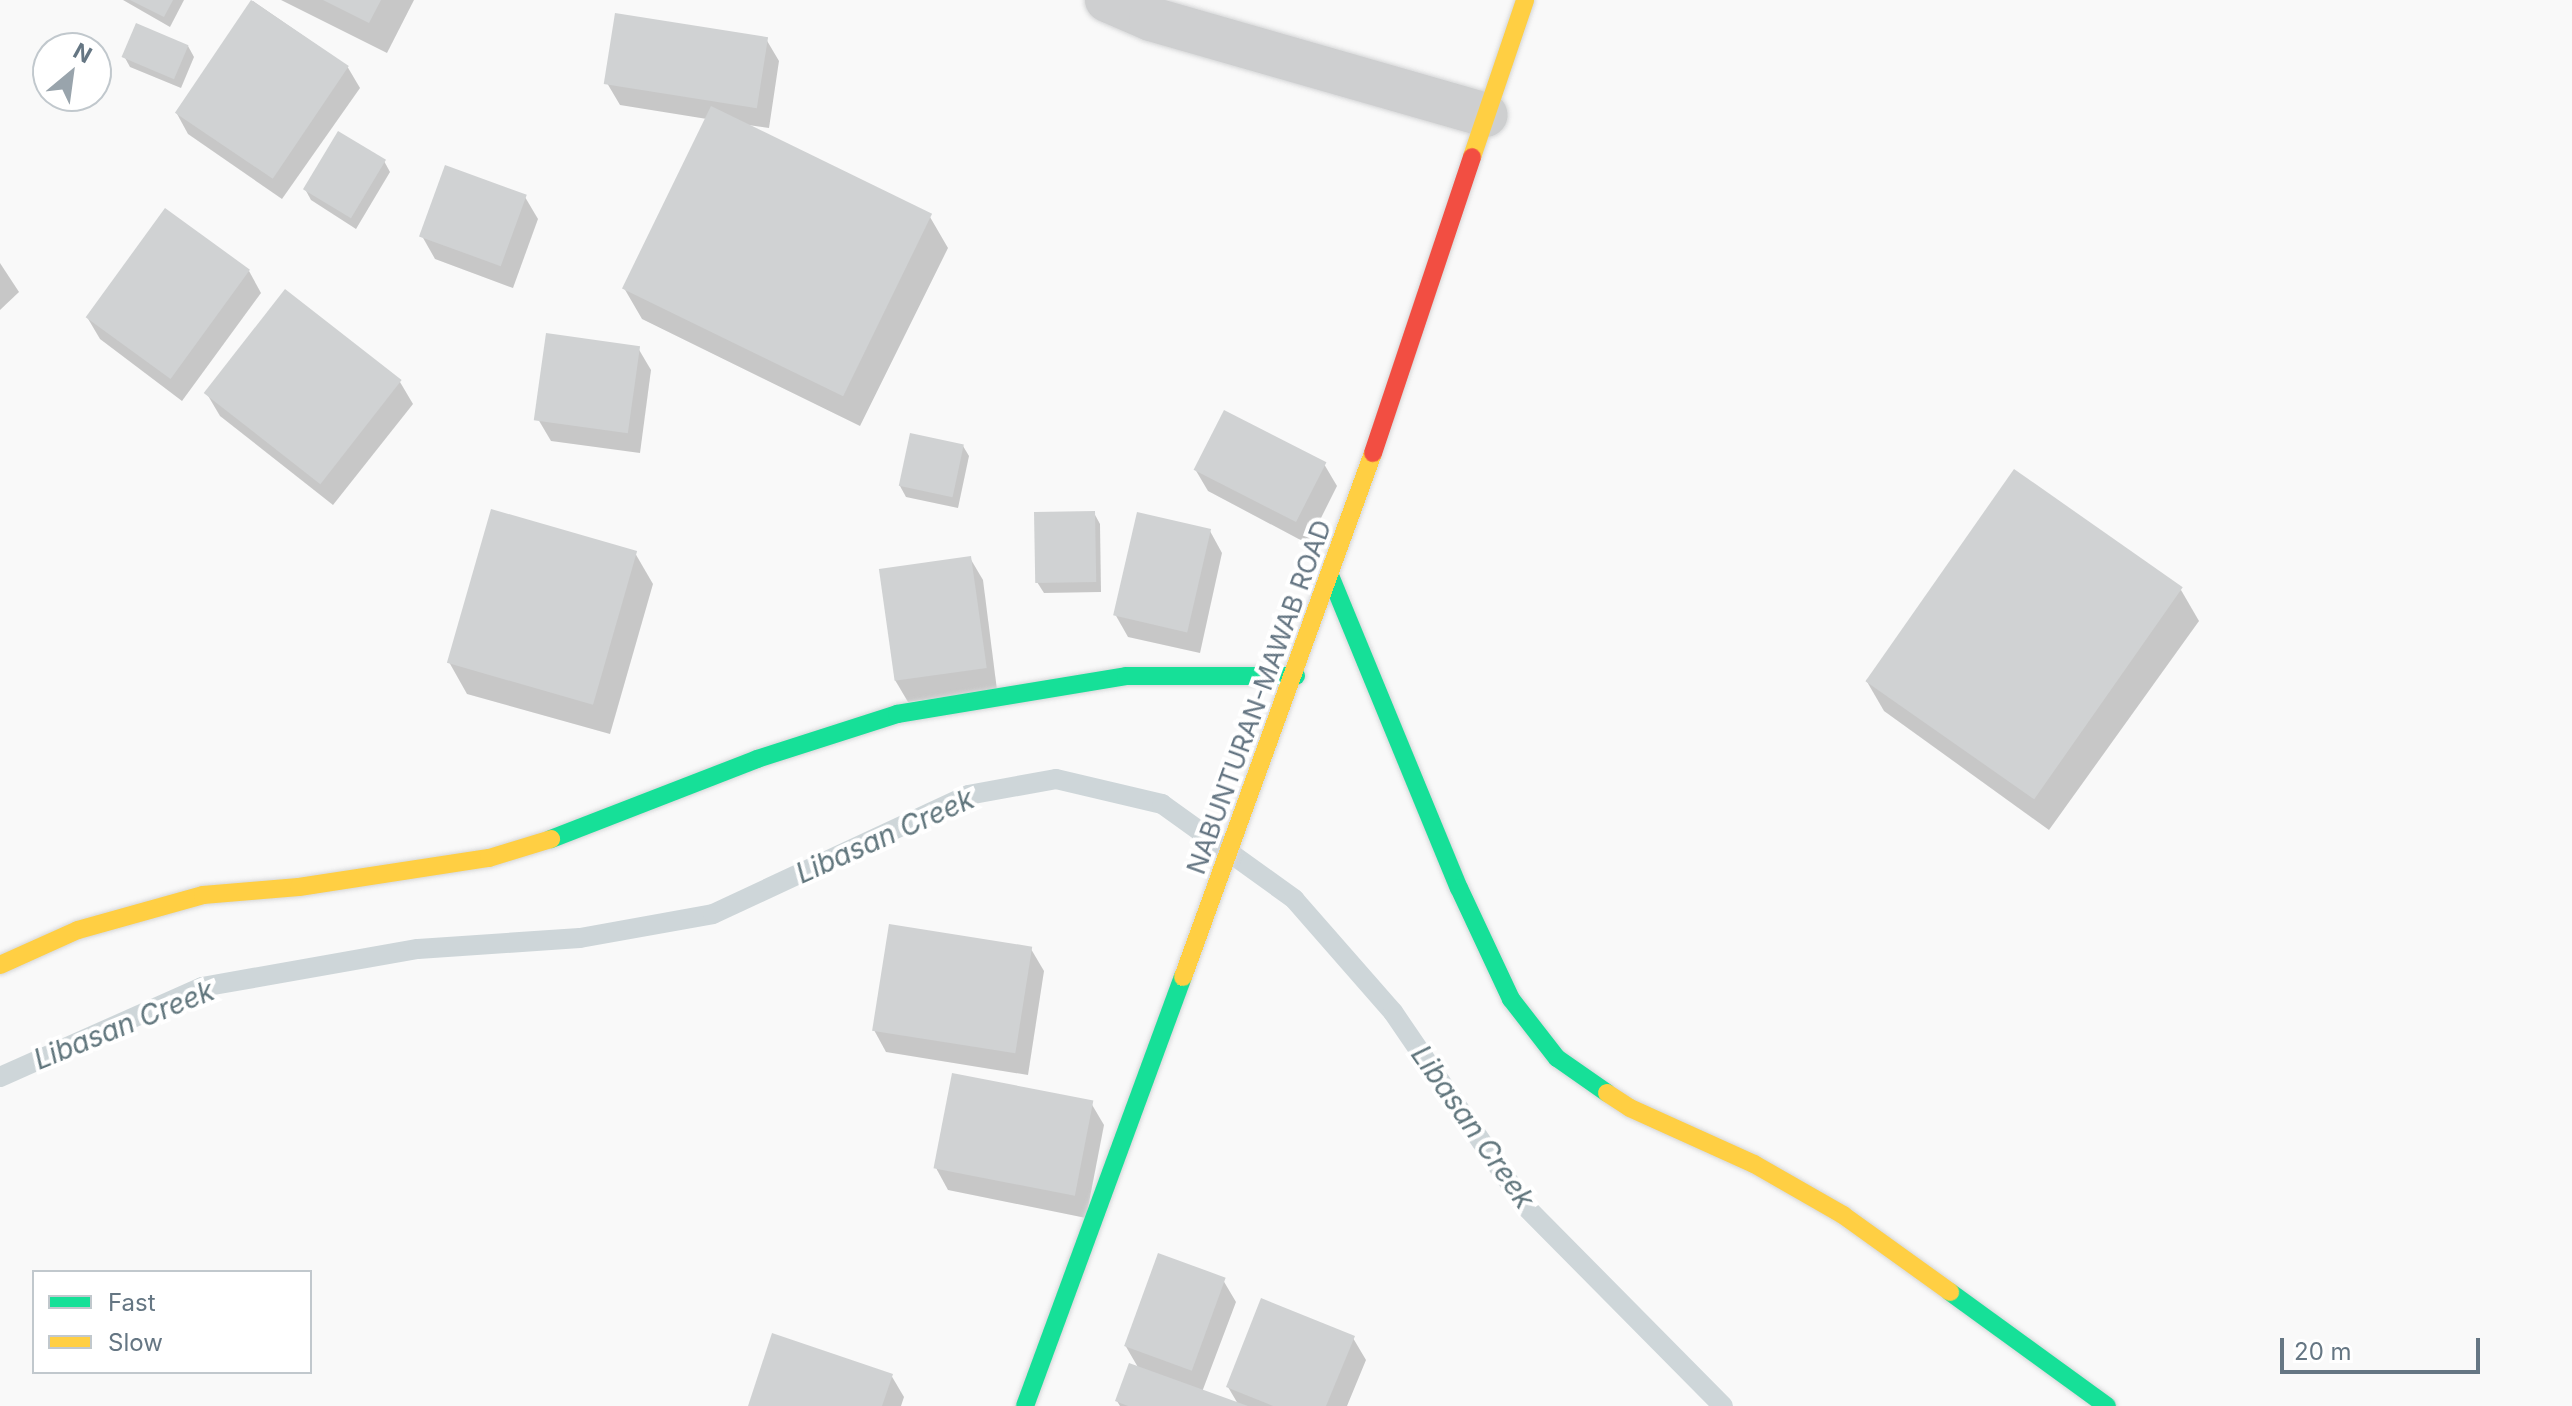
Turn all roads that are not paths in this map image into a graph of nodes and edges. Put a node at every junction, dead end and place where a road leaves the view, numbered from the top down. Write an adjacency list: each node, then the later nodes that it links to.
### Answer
1 (1107, 0): 3 (street)
2 (1525, 0): 3 (street, NABUNTURAN-MAWAB ROAD)
3 (1486, 115): 4 (street, NABUNTURAN-MAWAB ROAD)
4 (1331, 578): 5 (street, NABUNTURAN-MAWAB ROAD); 8 (street)
5 (1296, 676): 6 (street); 7 (street, NABUNTURAN-MAWAB ROAD)
6 (0, 965)
7 (1025, 1406)
8 (2107, 1406)

